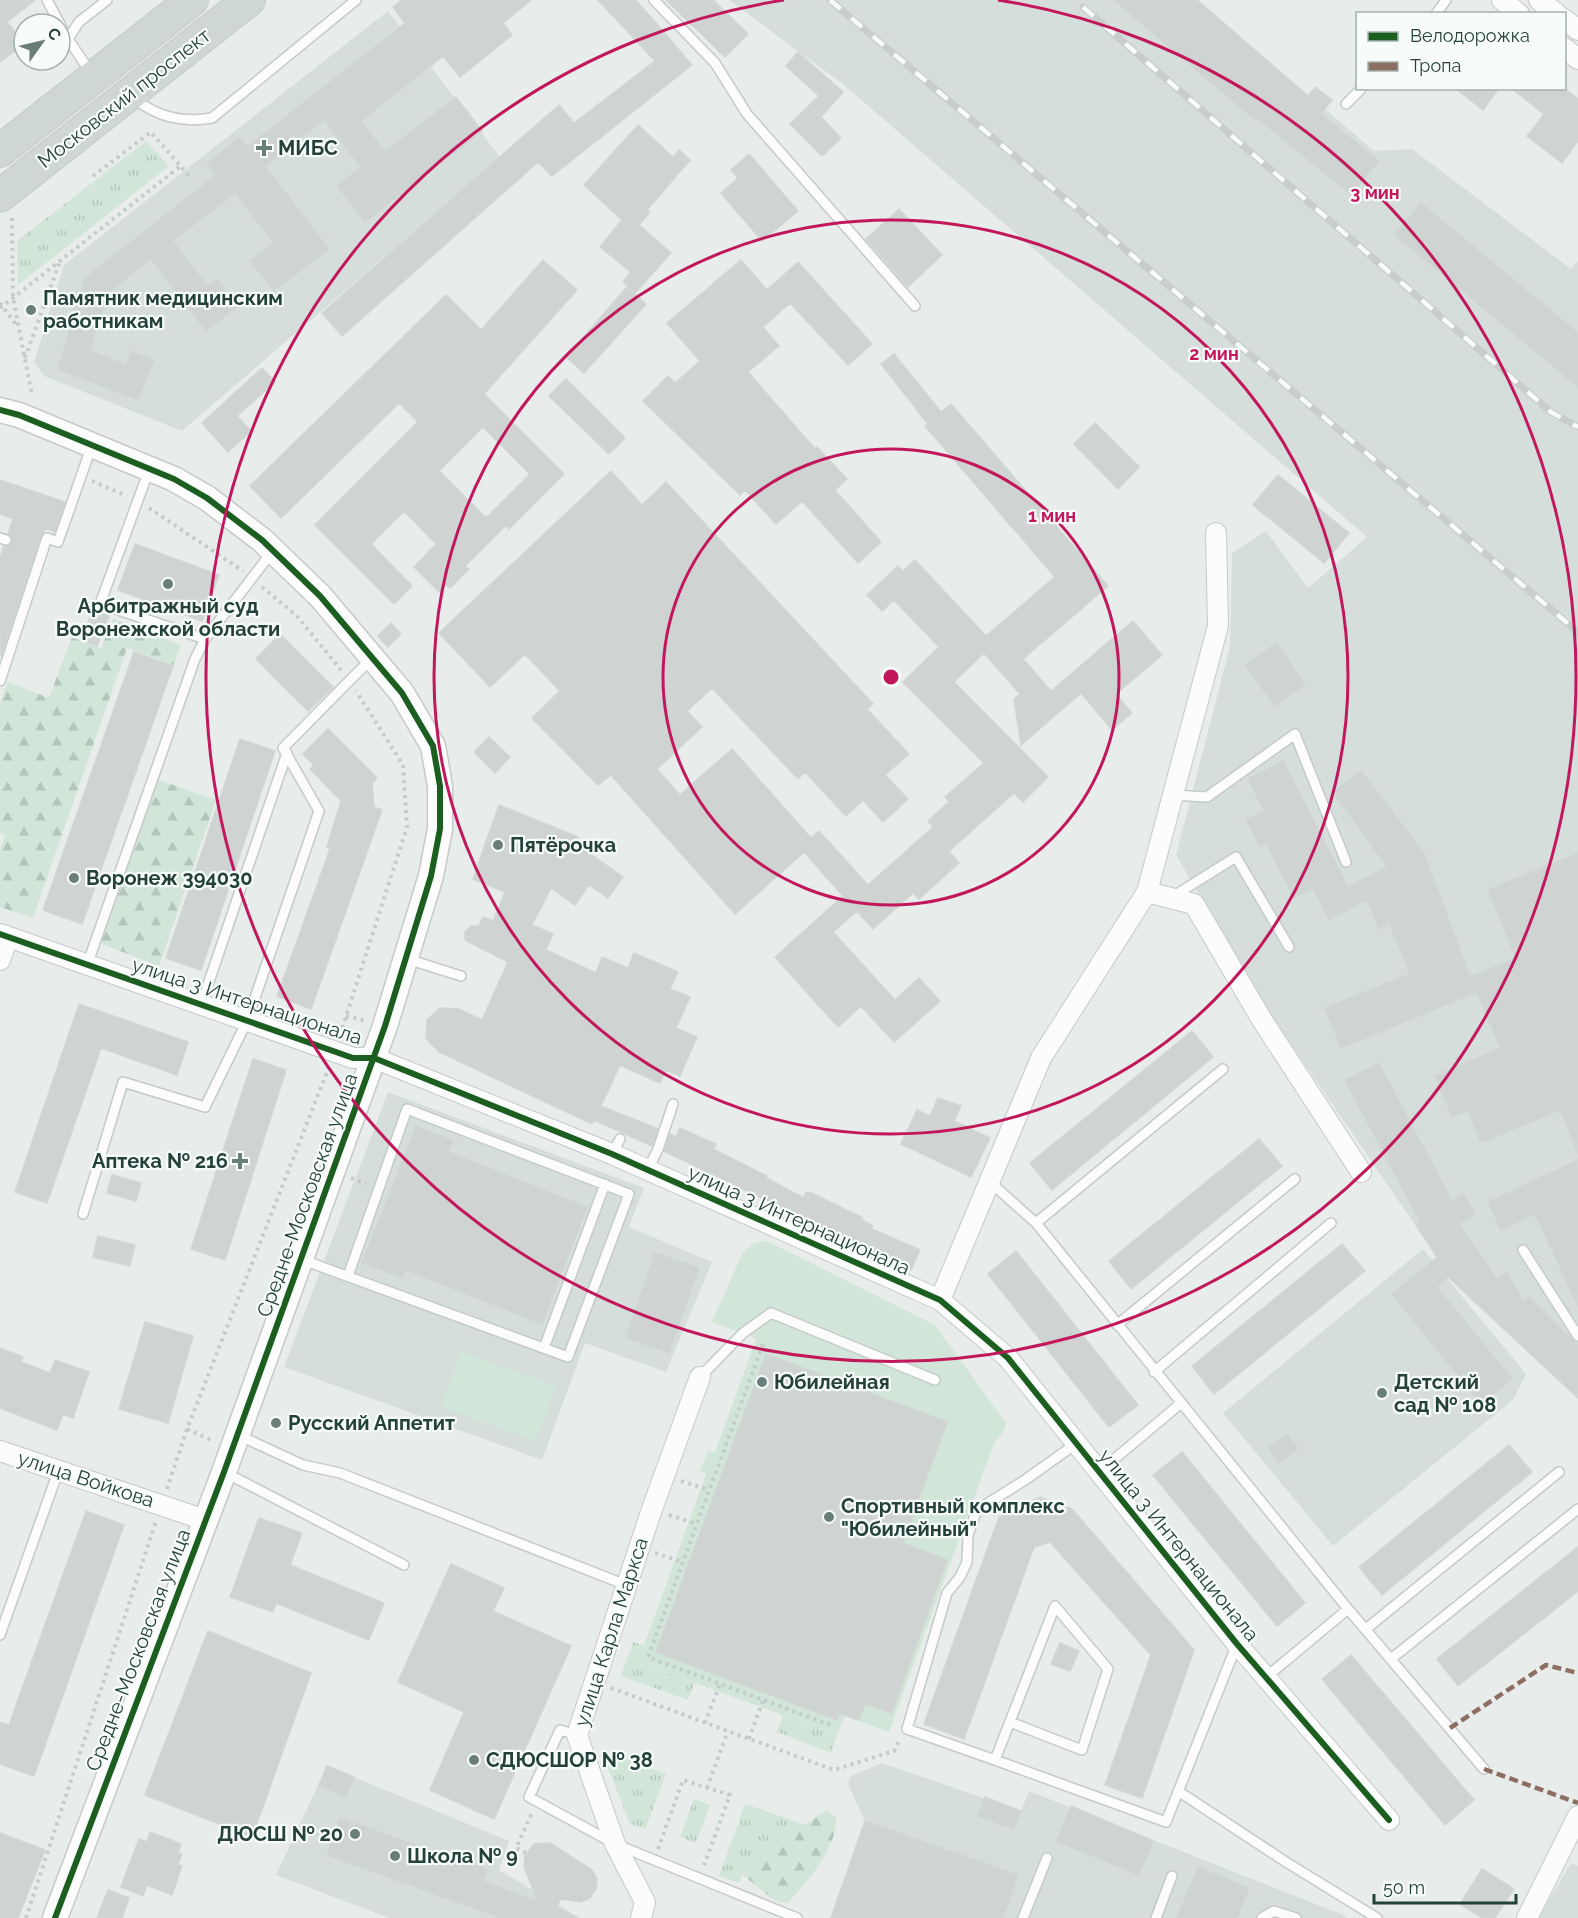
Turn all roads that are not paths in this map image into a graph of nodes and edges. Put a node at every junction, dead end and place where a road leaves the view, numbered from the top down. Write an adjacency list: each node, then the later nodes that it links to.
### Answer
1 (107, 0): 12 (lane)
2 (192, 0): 16 (main road, Московский проспект)
3 (249, 0): 18 (main road, Московский проспект)
4 (356, 0): 18 (lane)
5 (654, 0): 22 (lane)
6 (1502, 0): 8 (street)
7 (1539, 0): 9 (street)
8 (1517, 12)
9 (1554, 12)
10 (1566, 21): 11 (street)
11 (1578, 30)
12 (72, 33)
13 (72, 45): 16 (lane)
14 (1566, 50): 15 (street)
15 (1578, 59)
16 (94, 77): 20 (main road, Московский проспект)
17 (1360, 90): 19 (lane)
18 (128, 95): 21 (main road, Московский проспект)
19 (1346, 104)
20 (0, 151)
21 (6, 206)
22 (915, 306)
23 (13, 405): 24 (street, Средне-Московская улица)
24 (92, 444): 25 (street, Средне-Московская улица); 30 (lane)
25 (150, 467): 27 (street, Средне-Московская улица); 28 (lane)
26 (1216, 533): 32 (street)
27 (273, 550): 28 (lane); 29 (street, Средне-Московская улица)
28 (205, 639): 40 (lane)
29 (371, 659): 31 (lane); 38 (street, Средне-Московская улица)
30 (0, 681)
31 (286, 753): 42 (lane); 43 (lane)
32 (1172, 795): 33 (lane); 34 (street)
33 (1346, 862)
34 (1147, 892): 35 (street); 50 (street)
35 (1170, 898): 37 (lane); 48 (street)
36 (4, 936): 39 (street); 40 (street, улица 3 Интернационала)
37 (1289, 946)
38 (407, 958): 41 (lane); 44 (street, Средне-Московская улица)
39 (0, 960)
40 (87, 965): 42 (street, улица 3 Интернационала)
41 (461, 976)
42 (201, 1005): 43 (street, улица 3 Интернационала)
43 (247, 1021): 44 (street, улица 3 Интернационала); 52 (lane)
44 (374, 1058): 47 (street, улица 3 Интернационала); 56 (street, Средне-Московская улица)
45 (1223, 1069): 53 (lane)
46 (673, 1104): 47 (lane)
47 (647, 1171): 58 (street, улица 3 Интернационала)
48 (1361, 1172)
49 (1295, 1179): 59 (lane)
50 (990, 1182): 53 (lane); 58 (street)
51 (605, 1184): 57 (lane); 61 (lane); 61 (lane)
52 (83, 1214)
53 (1036, 1223): 59 (lane)
54 (1331, 1223): 62 (lane)
55 (1523, 1250): 60 (lane)
56 (302, 1259): 57 (lane); 66 (street, Средне-Московская улица)
57 (348, 1276): 61 (lane)
58 (940, 1300): 67 (street, улица 3 Интернационала)
59 (1117, 1325): 62 (lane)
60 (1578, 1336)
61 (544, 1348)
62 (1154, 1372): 65 (lane)
63 (700, 1377): 64 (lane); 76 (street, улица Карла Маркса)
64 (935, 1380)
65 (1180, 1404): 71 (lane); 77 (lane)
66 (238, 1435): 70 (street, Средне-Московская улица); 76 (lane)
67 (1077, 1443): 71 (street, улица 3 Интернационала); 85 (lane)
68 (0, 1451): 69 (street, улица Войкова)
69 (59, 1469): 74 (street, улица Войкова); 79 (lane)
70 (224, 1472): 74 (street, Средне-Московская улица); 75 (lane)
71 (1099, 1472): 80 (street, улица 3 Интернационала)
72 (1559, 1472): 78 (lane)
73 (1578, 1509): 81 (lane)
74 (205, 1520): 94 (street, Средне-Московская улица)
75 (404, 1565)
76 (626, 1585): 84 (street, улица Карла Маркса)
77 (1348, 1609): 78 (lane); 82 (lane)
78 (1366, 1629): 81 (lane)
79 (0, 1635)
80 (1237, 1644): 82 (street, улица 3 Интернационала); 87 (lane)
81 (1391, 1659): 86 (lane)
82 (1265, 1678): 89 (street, улица 3 Интернационала)
83 (1010, 1722): 83 (lane); 85 (lane)
84 (577, 1735): 90 (street, улица Карла Маркса); 90 (lane)
85 (995, 1760): 87 (lane)
86 (1484, 1769)
87 (1178, 1791): 101 (lane)
88 (1578, 1816): 102 (street)
89 (1389, 1820)
90 (615, 1844): 93 (lane); 95 (street, улица Карла Маркса)
91 (1047, 1858): 97 (lane)
92 (1172, 1876): 98 (lane)
93 (779, 1915): 96 (lane)
94 (55, 1918)
95 (642, 1918)
96 (797, 1918)
97 (1023, 1918)
98 (1156, 1918)
99 (1262, 1918): 100 (lane)
100 (1296, 1918)
101 (1377, 1918)
102 (1527, 1918)

